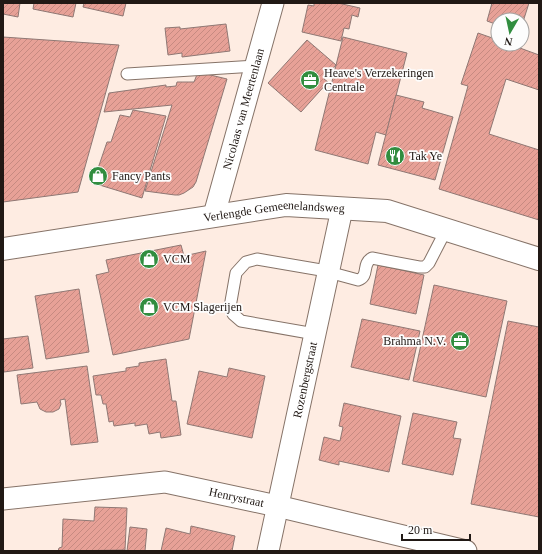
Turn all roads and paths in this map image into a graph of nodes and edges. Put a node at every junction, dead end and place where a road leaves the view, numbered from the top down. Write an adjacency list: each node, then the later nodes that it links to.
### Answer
1 (273, 3): 2 (street, Nicolaas van Meertenlaan)
2 (256, 66): 3 (lane); 5 (street, Nicolaas van Meertenlaan)
3 (127, 74)
4 (342, 208): 5 (street, Verlengde Gemeenelandsweg); 6 (street, Verlengde Gemeenelandsweg); 9 (street, Rozenbergstraat)
5 (214, 215): 7 (street, Verlengde Gemeenelandsweg)
6 (446, 230): 8 (street, Verlengde Gemeenelandsweg); 9 (lane)
7 (3, 249)
8 (539, 259)
9 (328, 272): 10 (street, Rozenbergstraat); 10 (lane)
10 (315, 334): 12 (street, Rozenbergstraat)
11 (3, 499): 12 (street, Henrystraat)
12 (277, 506): 13 (street, Rozenbergstraat); 14 (street, Henrystraat)
13 (268, 551)
14 (466, 551)

